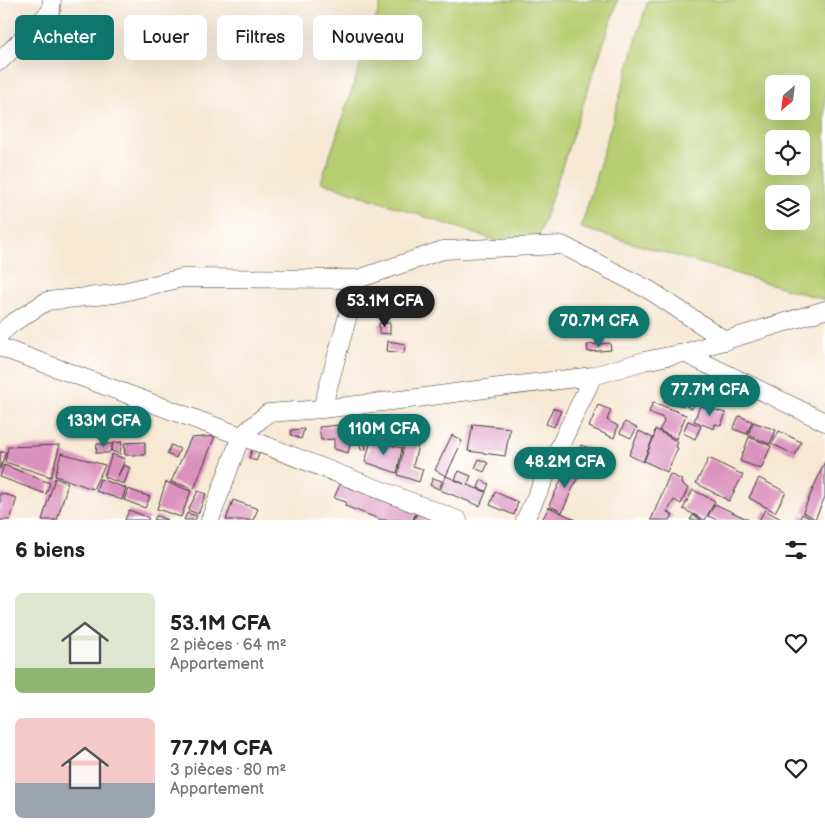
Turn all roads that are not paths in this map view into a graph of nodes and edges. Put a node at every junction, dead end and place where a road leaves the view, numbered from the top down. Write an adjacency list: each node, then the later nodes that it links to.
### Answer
1 (52, 0): 2 (street)
2 (0, 61)
3 (358, 279): 5 (street); 6 (street); 10 (street)
4 (825, 310): 6 (street)
5 (0, 334)
6 (726, 340): 8 (street)
7 (0, 347): 12 (street)
8 (684, 353): 9 (street); 11 (street)
9 (593, 376): 10 (street); 15 (street)
10 (322, 409): 12 (street)
11 (825, 422)
12 (241, 436): 13 (street); 14 (street)
13 (210, 520)
14 (458, 520)
15 (525, 520)

